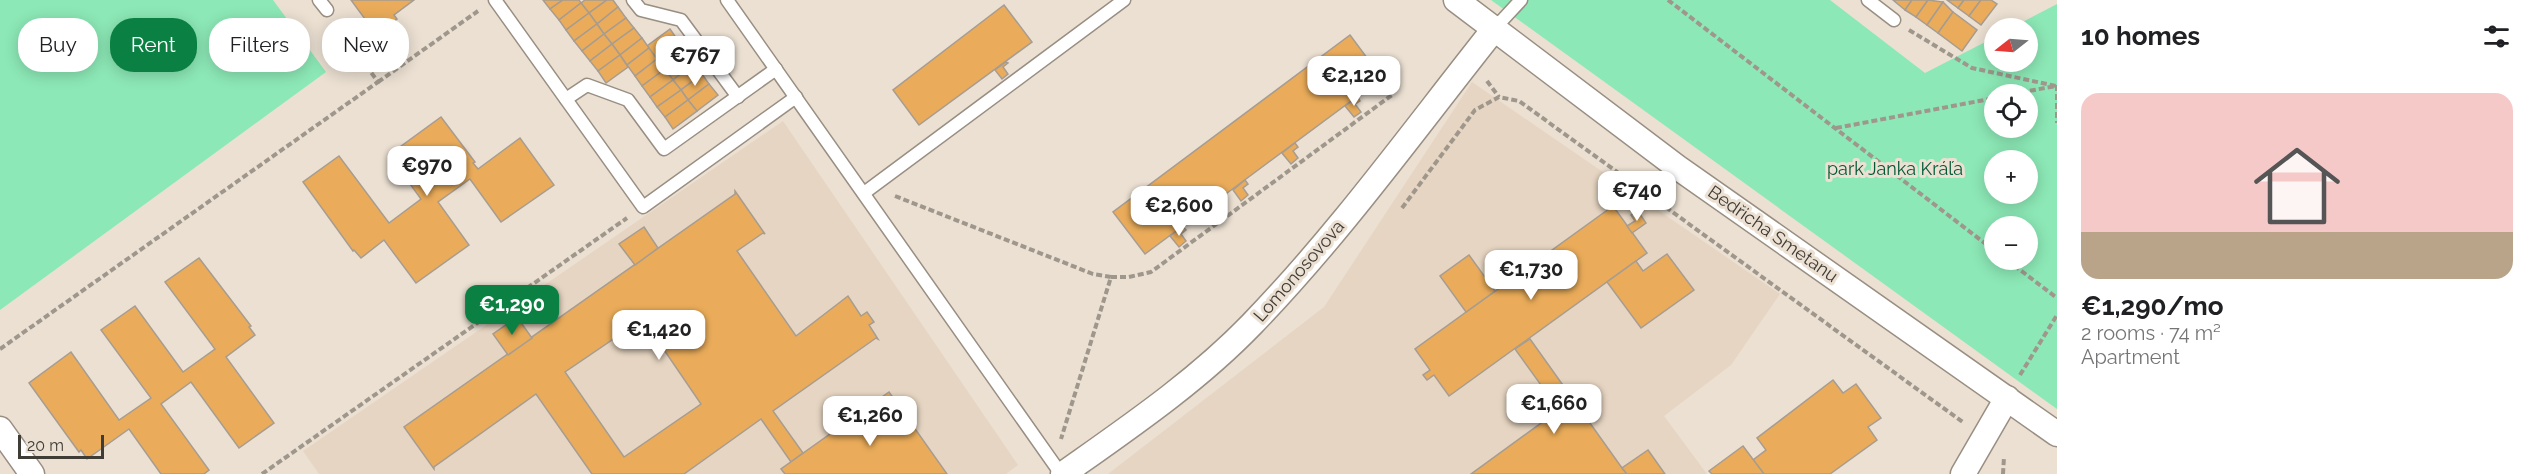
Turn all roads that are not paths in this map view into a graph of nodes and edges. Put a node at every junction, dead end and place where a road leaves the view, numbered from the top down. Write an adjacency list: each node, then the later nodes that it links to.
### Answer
1 (633, 0): 11 (lane)
2 (727, 0): 10 (lane)
3 (1124, 0): 14 (lane)
4 (1456, 0): 9 (street, Bedřicha Smetanu)
5 (1521, 0): 9 (lane)
6 (1868, 0): 8 (lane)
7 (489, 3): 13 (lane)
8 (1894, 20)
9 (1495, 28): 15 (street, Bedřicha Smetanu); 18 (street, Lomonosovova)
10 (776, 69): 11 (lane); 12 (lane)
11 (738, 97): 13 (lane)
12 (796, 97): 13 (lane); 14 (lane)
13 (566, 99)
14 (868, 190): 18 (lane)
15 (2007, 398): 17 (street, Bedřicha Smetanu); 20 (street)
16 (0, 429): 19 (street)
17 (2057, 434)
18 (1059, 470)
19 (32, 474)
20 (1963, 474)

